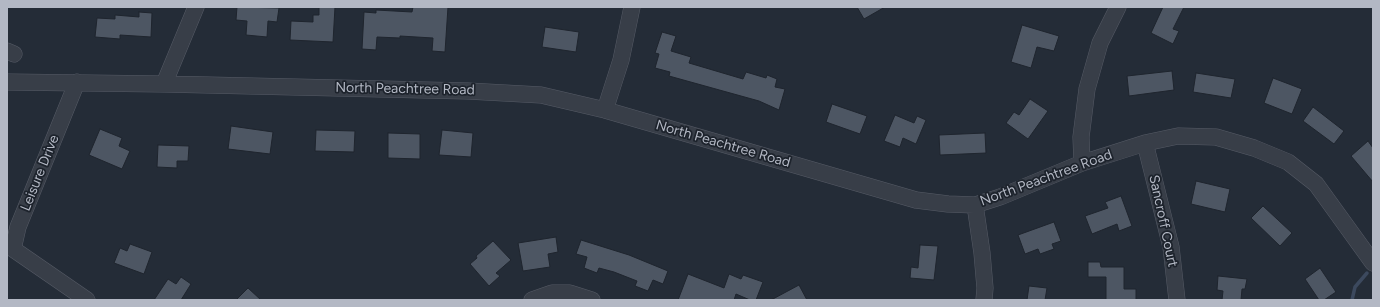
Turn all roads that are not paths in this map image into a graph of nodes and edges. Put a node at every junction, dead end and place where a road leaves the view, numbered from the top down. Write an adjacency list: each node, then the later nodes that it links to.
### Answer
1 (196, 7): 6 (street)
2 (632, 7): 7 (street)
3 (1118, 7): 9 (street)
4 (7, 82): 5 (street, North Peachtree Road)
5 (77, 82): 6 (street, North Peachtree Road); 12 (street, Leisure Drive)
6 (164, 84): 7 (street, North Peachtree Road)
7 (605, 110): 10 (street, North Peachtree Road)
8 (1145, 143): 9 (street, North Peachtree Road); 11 (street, North Peachtree Road); 16 (street, Sancroff Court)
9 (1082, 162): 10 (street, North Peachtree Road)
10 (974, 204): 15 (street)
11 (1373, 263)
12 (87, 300)
13 (532, 300): 14 (street)
14 (592, 300)
15 (984, 300)
16 (1177, 300)

